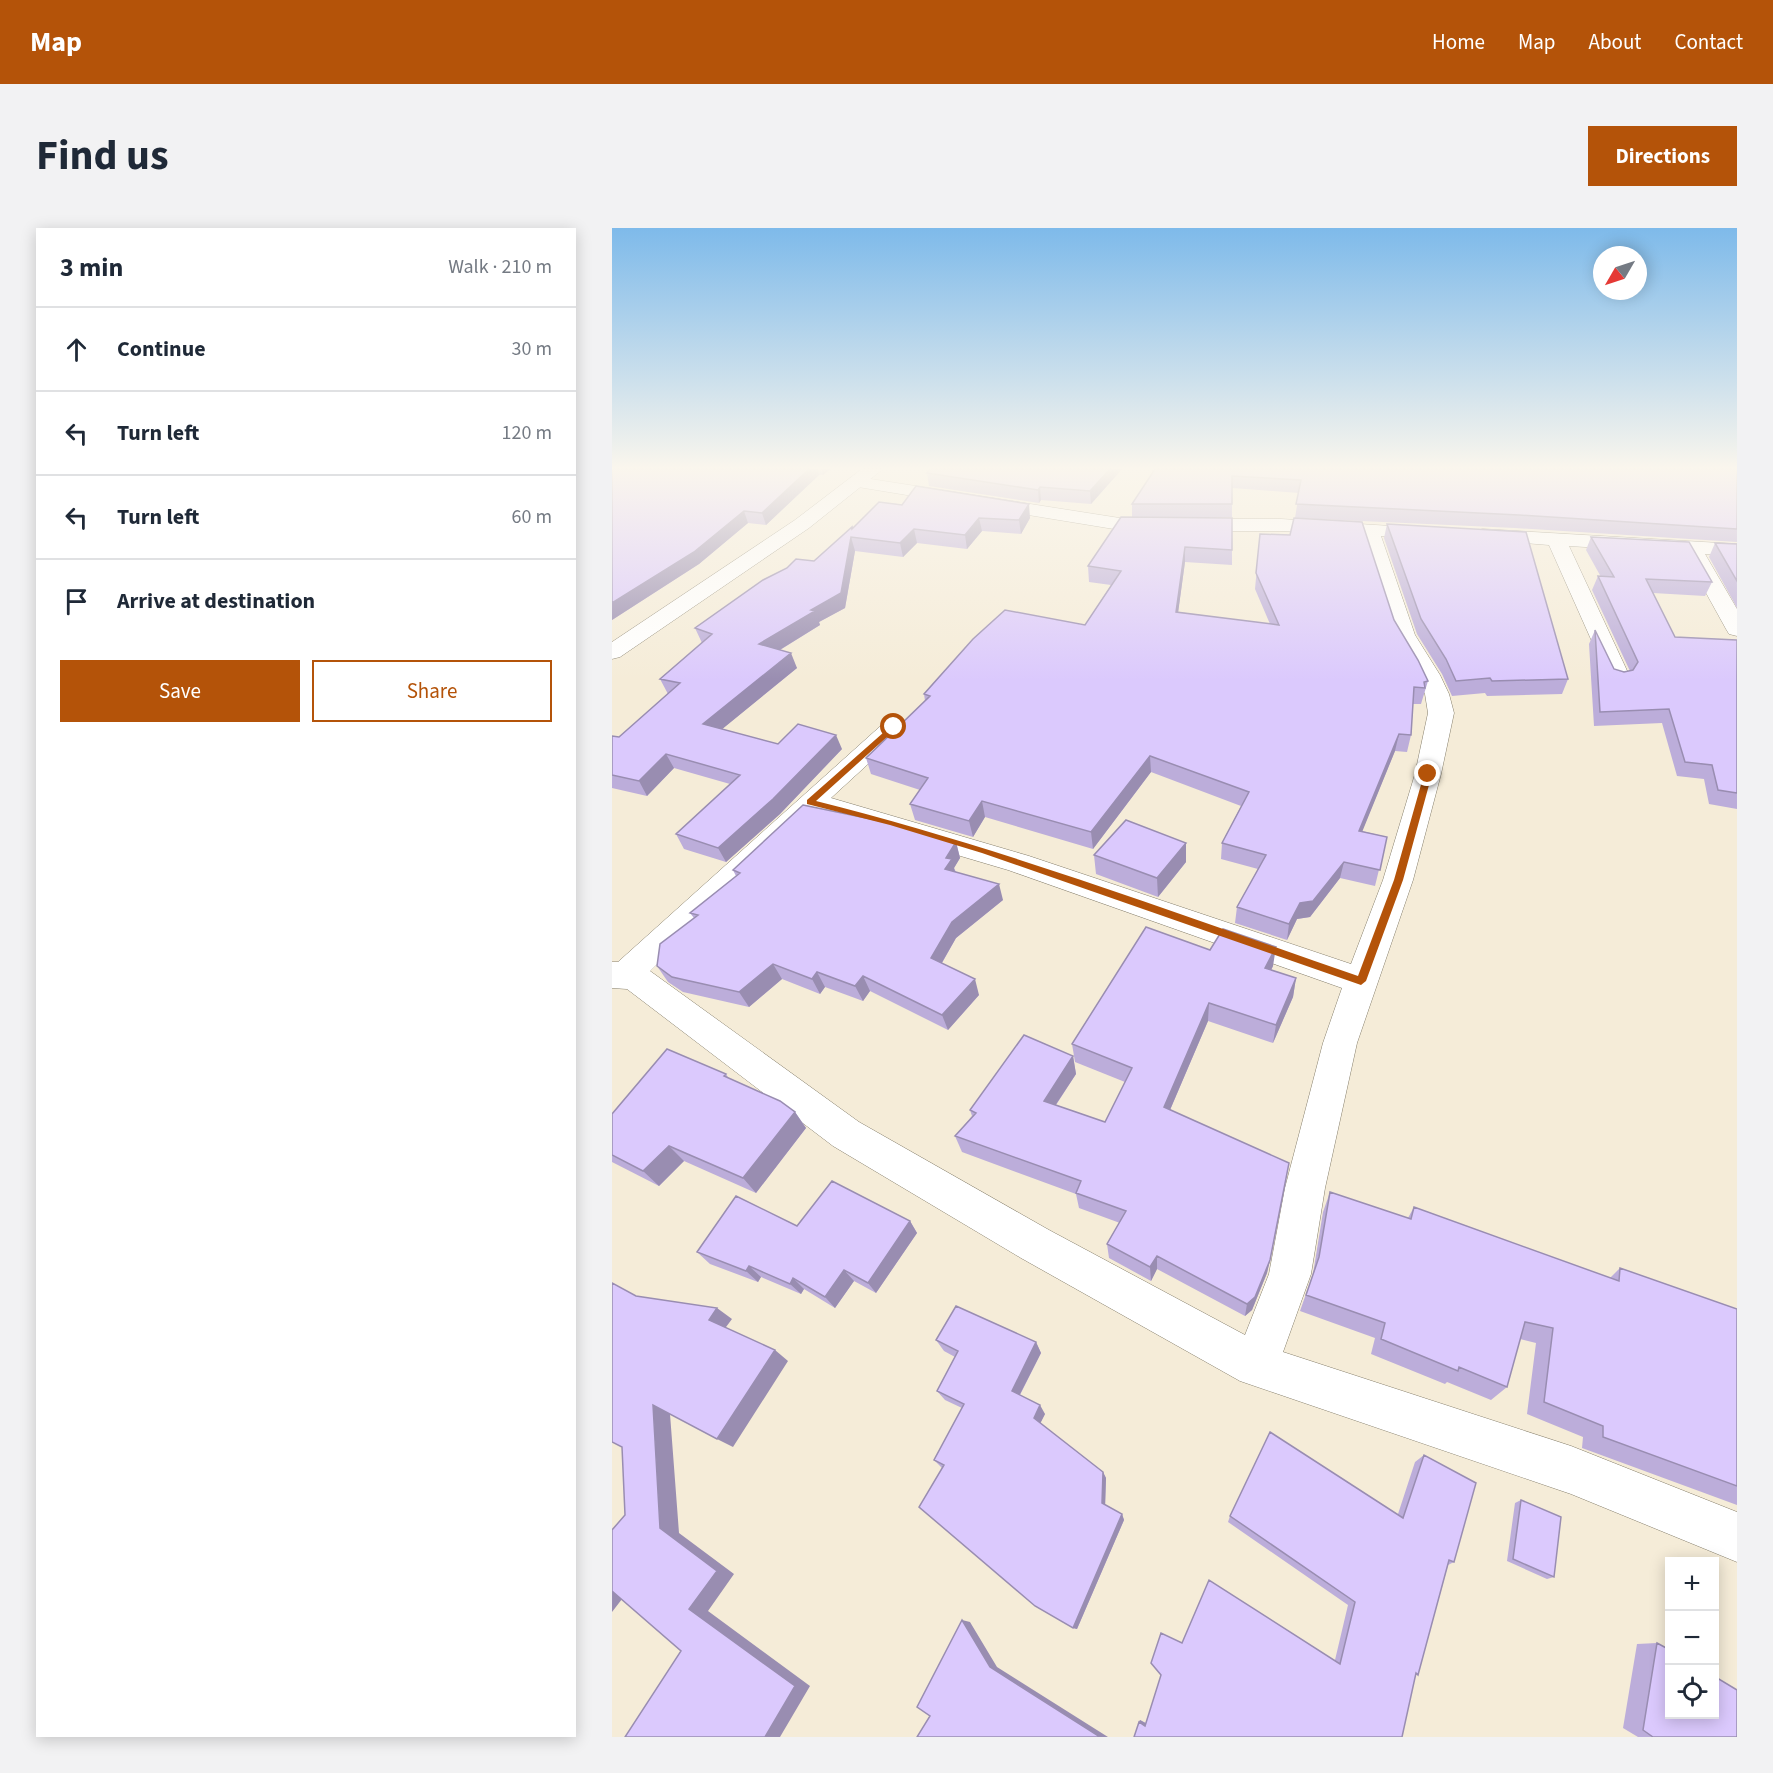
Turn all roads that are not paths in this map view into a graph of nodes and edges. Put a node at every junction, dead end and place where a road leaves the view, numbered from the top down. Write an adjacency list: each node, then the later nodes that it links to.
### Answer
1 (779, 539): 8 (street)
2 (1372, 539): 13 (street)
3 (1556, 539): 9 (street)
4 (1563, 539): 5 (street)
5 (1691, 547): 6 (street); 7 (street)
6 (1737, 550)
7 (1737, 629)
8 (612, 652)
9 (1618, 678)
10 (894, 727): 11 (street)
11 (810, 802): 12 (street); 13 (street)
12 (619, 975): 14 (street)
13 (1361, 981): 14 (street)
14 (1256, 1365): 15 (street)
15 (1737, 1537)

